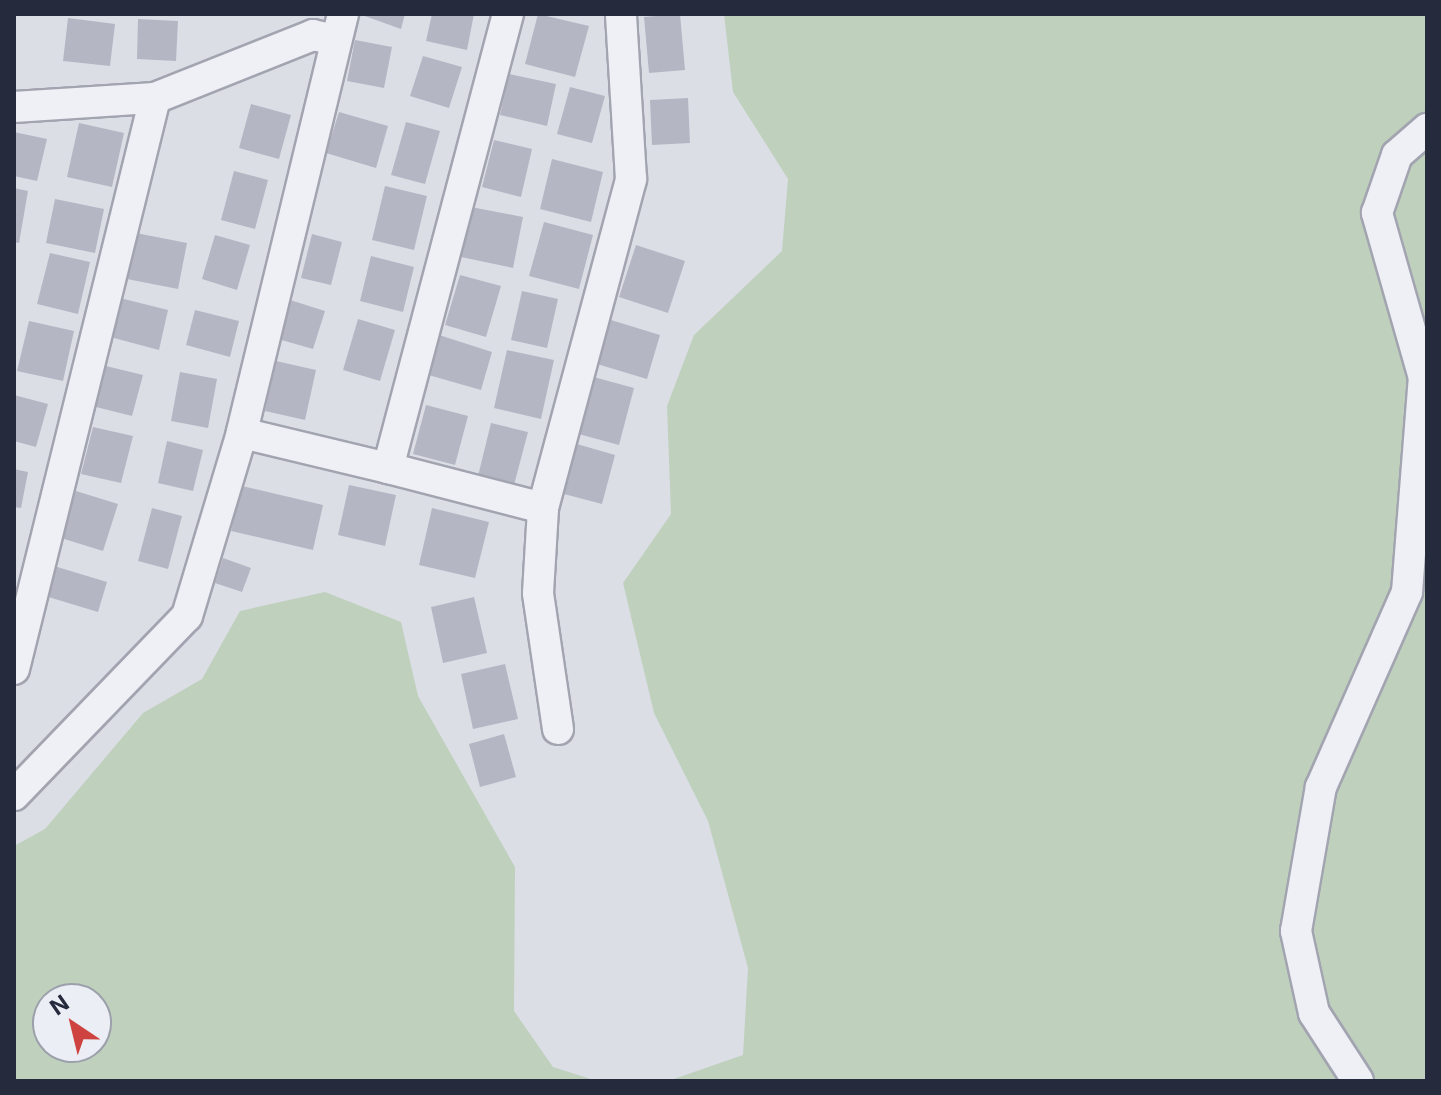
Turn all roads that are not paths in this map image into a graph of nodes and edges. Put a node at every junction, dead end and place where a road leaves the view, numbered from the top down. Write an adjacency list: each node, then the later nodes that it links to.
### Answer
1 (508, 14): 8 (street)
2 (621, 14): 9 (street)
3 (339, 27): 4 (street); 7 (street)
4 (155, 98): 5 (street); 10 (street)
5 (14, 107)
6 (1427, 129): 13 (street)
7 (242, 433): 8 (street); 12 (street)
8 (388, 468): 9 (street)
9 (543, 508): 11 (street)
10 (14, 669)
11 (558, 729)
12 (14, 795)
13 (1358, 1081)

